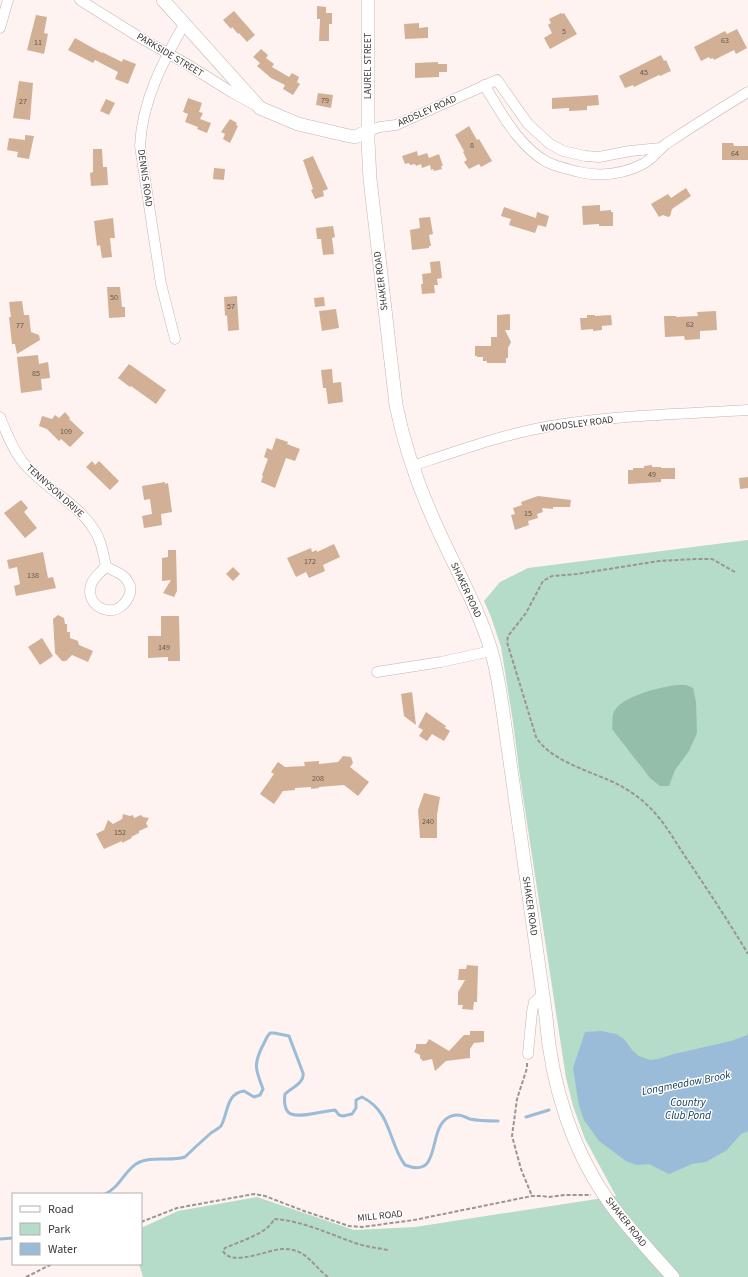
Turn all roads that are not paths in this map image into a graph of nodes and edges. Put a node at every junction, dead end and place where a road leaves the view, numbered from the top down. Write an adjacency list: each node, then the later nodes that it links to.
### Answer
1 (8, 0): 6 (street)
2 (80, 0): 7 (street, PARKSIDE STREET)
3 (163, 0): 5 (main road)
4 (368, 0): 11 (main road, LAUREL STREET)
5 (185, 23): 7 (street, DENNIS ROAD); 10 (main road)
6 (0, 28)
7 (167, 53): 10 (street, PARKSIDE STREET); 13 (street, DENNIS ROAD)
8 (484, 85): 11 (street, ARDSLEY ROAD); 12 (street, ARDSLEY ROAD); 12 (street, ARDSLEY ROAD)
9 (748, 92): 12 (street, ARDSLEY ROAD)
10 (260, 108): 11 (main road)
11 (368, 131): 16 (main road, SHAKER ROAD)
12 (661, 148)
13 (176, 339)
14 (748, 410): 16 (street, WOODSLEY ROAD)
15 (0, 417): 17 (street, TENNYSON DRIVE)
16 (412, 466): 18 (main road, SHAKER ROAD)
17 (106, 566): 17 (street)
18 (491, 651): 19 (street); 20 (main road, SHAKER ROAD)
19 (377, 672)
20 (542, 995): 21 (street); 22 (main road, SHAKER ROAD)
21 (528, 1054)
22 (673, 1277)

